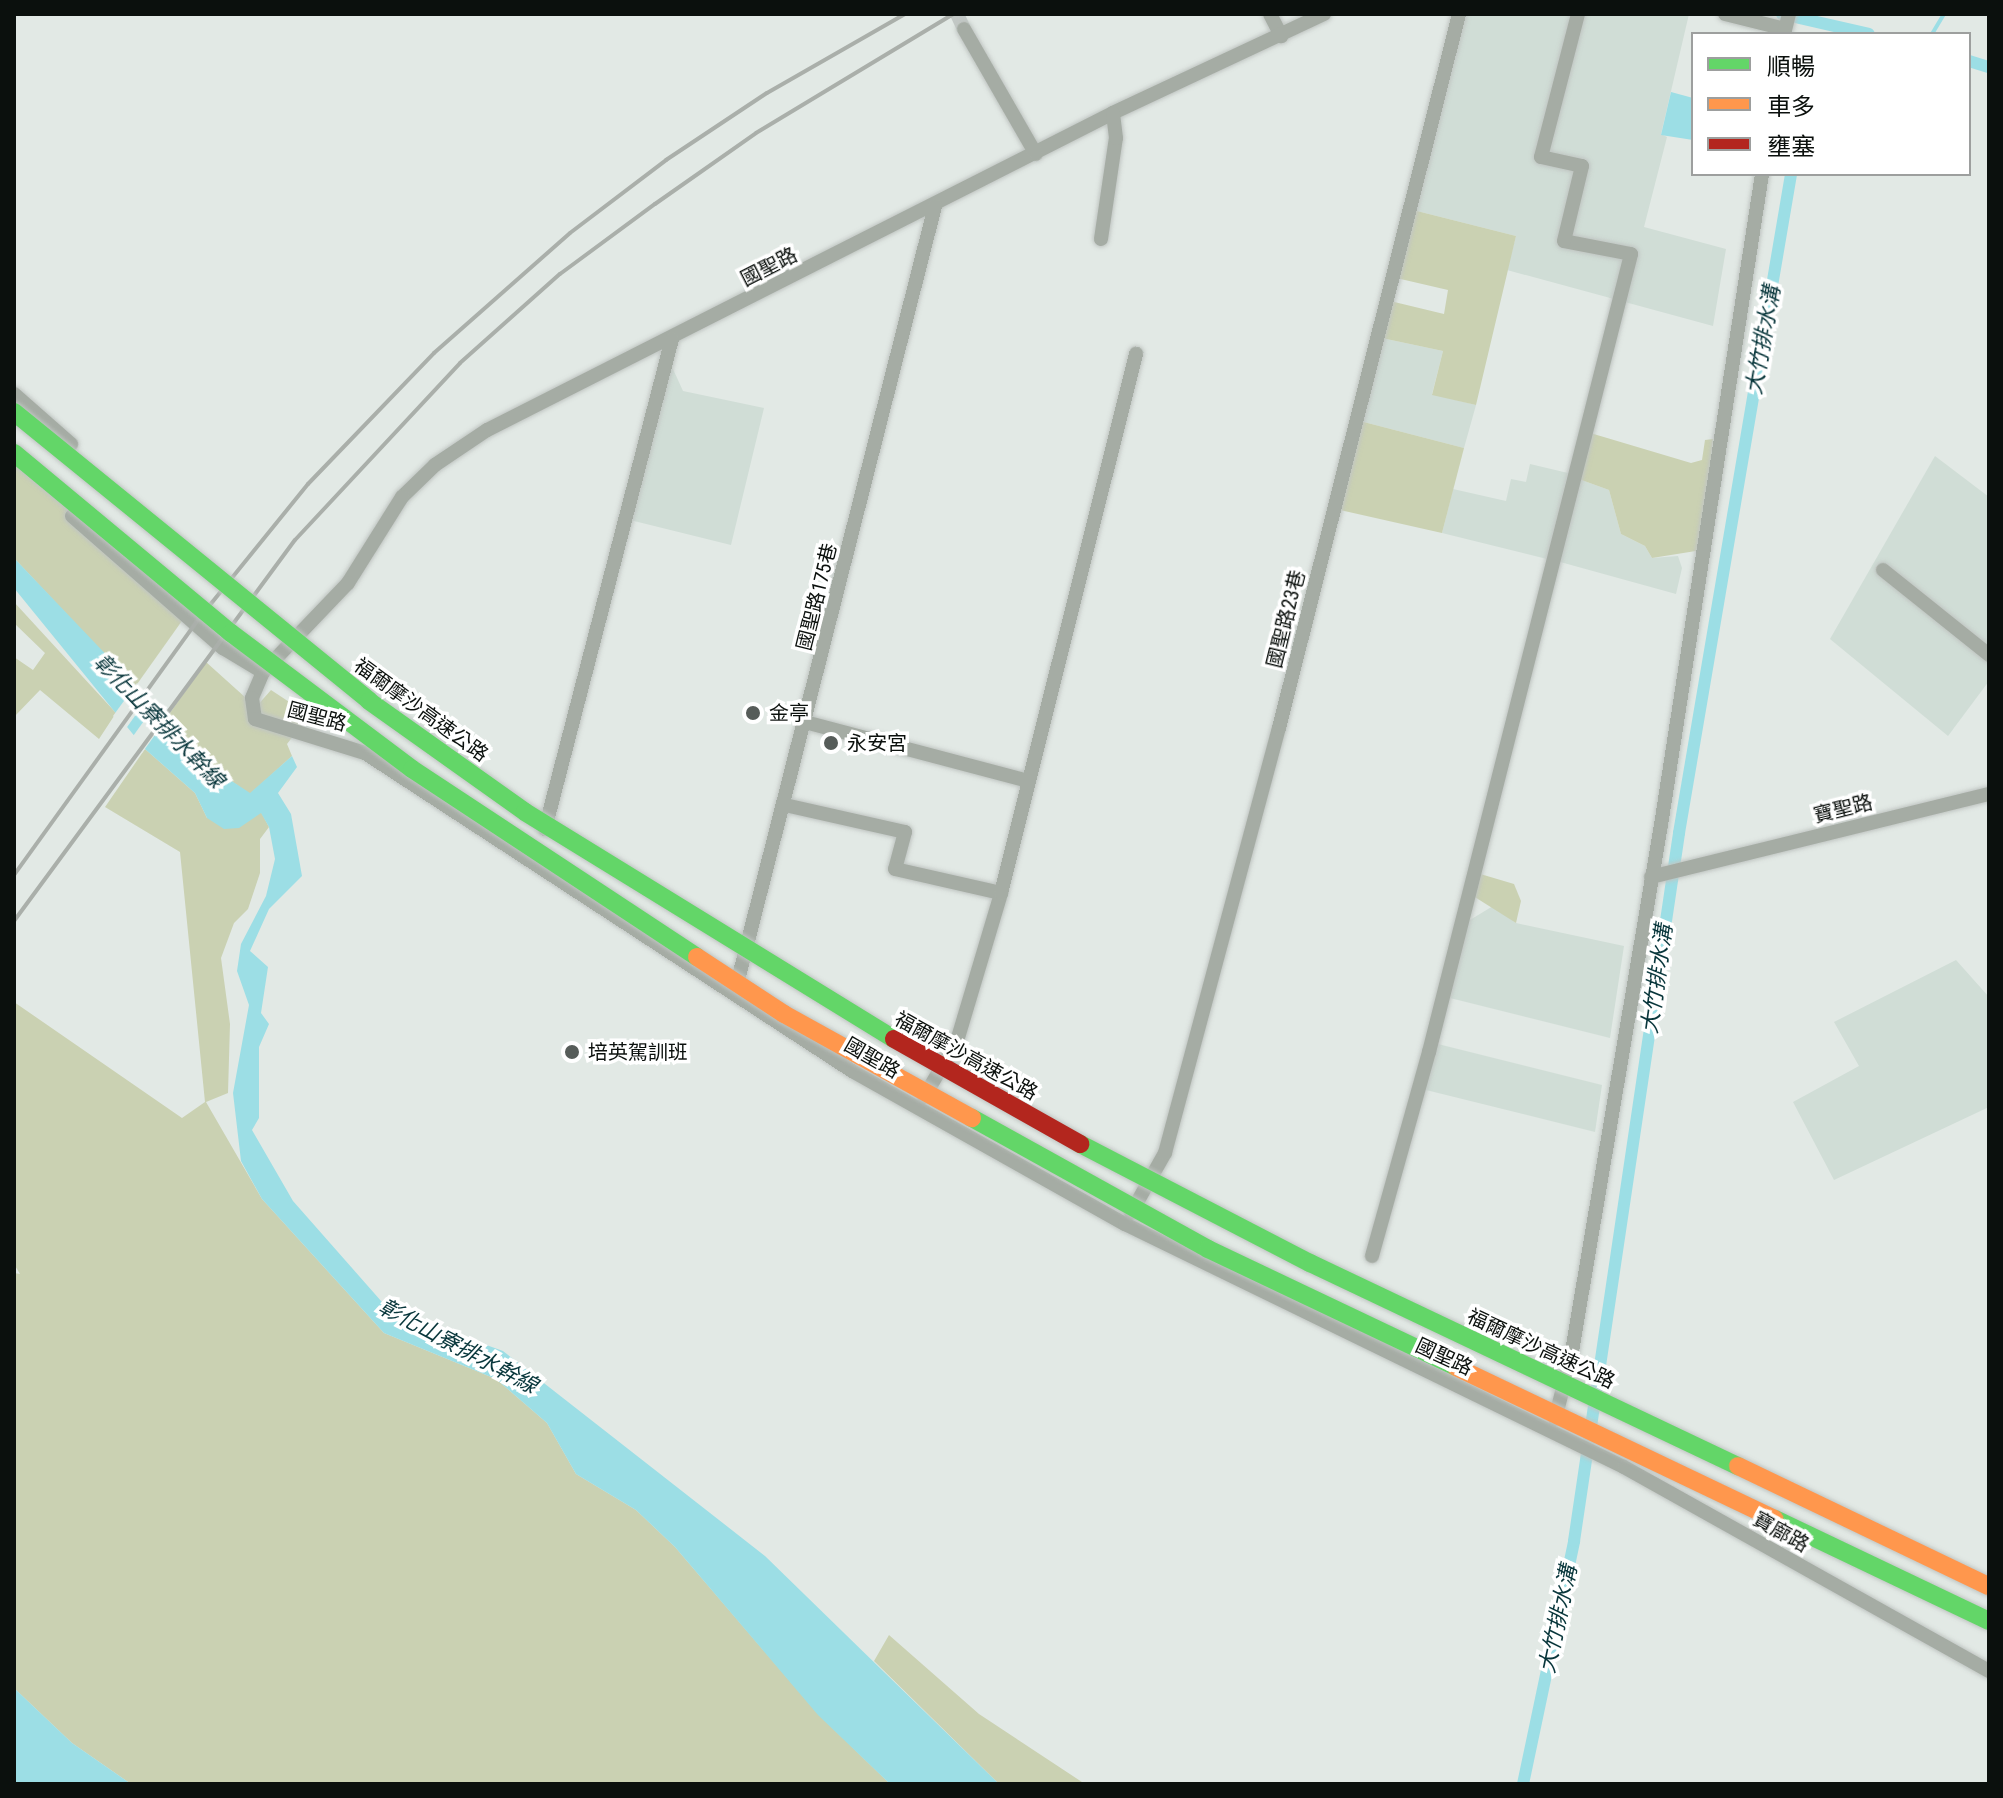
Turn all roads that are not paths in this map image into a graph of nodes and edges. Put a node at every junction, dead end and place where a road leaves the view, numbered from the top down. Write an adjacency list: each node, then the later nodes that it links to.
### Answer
1 (1270, 14): 8 (street)
2 (1324, 14): 8 (street, 國聖路)
3 (1459, 14): 33 (street, 國聖路23巷)
4 (1578, 14): 34 (street)
5 (1725, 14): 6 (street)
6 (1786, 26)
7 (964, 29): 10 (street)
8 (1281, 36): 9 (street, 國聖路)
9 (1113, 113): 10 (street, 國聖路); 13 (street)
10 (1036, 154): 12 (street, 國聖路)
11 (1762, 176): 29 (street)
12 (935, 206): 14 (street, 國聖路); 24 (street, 國聖路175巷)
13 (1101, 239)
14 (672, 339): 23 (street, 國聖路); 28 (street)
15 (1136, 354): 25 (street)
16 (14, 394): 20 (street)
17 (14, 412): 36 (highway, 福爾摩沙高速公路, bridge)
18 (14, 453): 37 (highway, bridge)
19 (14, 459): 23 (street)
20 (112, 479)
21 (1883, 570): 22 (street)
22 (1989, 655)
23 (263, 672): 28 (street, 國聖路)
24 (805, 722): 25 (street); 27 (street, 國聖路175巷)
25 (1028, 781): 30 (street)
26 (1989, 794): 29 (street, 寶聖路)
27 (785, 805): 30 (street); 31 (street, 國聖路175巷)
28 (535, 868): 31 (street, 國聖路)
29 (1651, 877): 35 (street)
30 (1001, 893): 32 (street)
31 (733, 996): 32 (street, 國聖路)
32 (918, 1108): 33 (street, 國聖路)
33 (1125, 1224): 35 (street, 國聖路)
34 (1372, 1256)
35 (1552, 1431): 38 (street, 寶廍路)
36 (1989, 1586)
37 (1989, 1621)
38 (1989, 1671)

